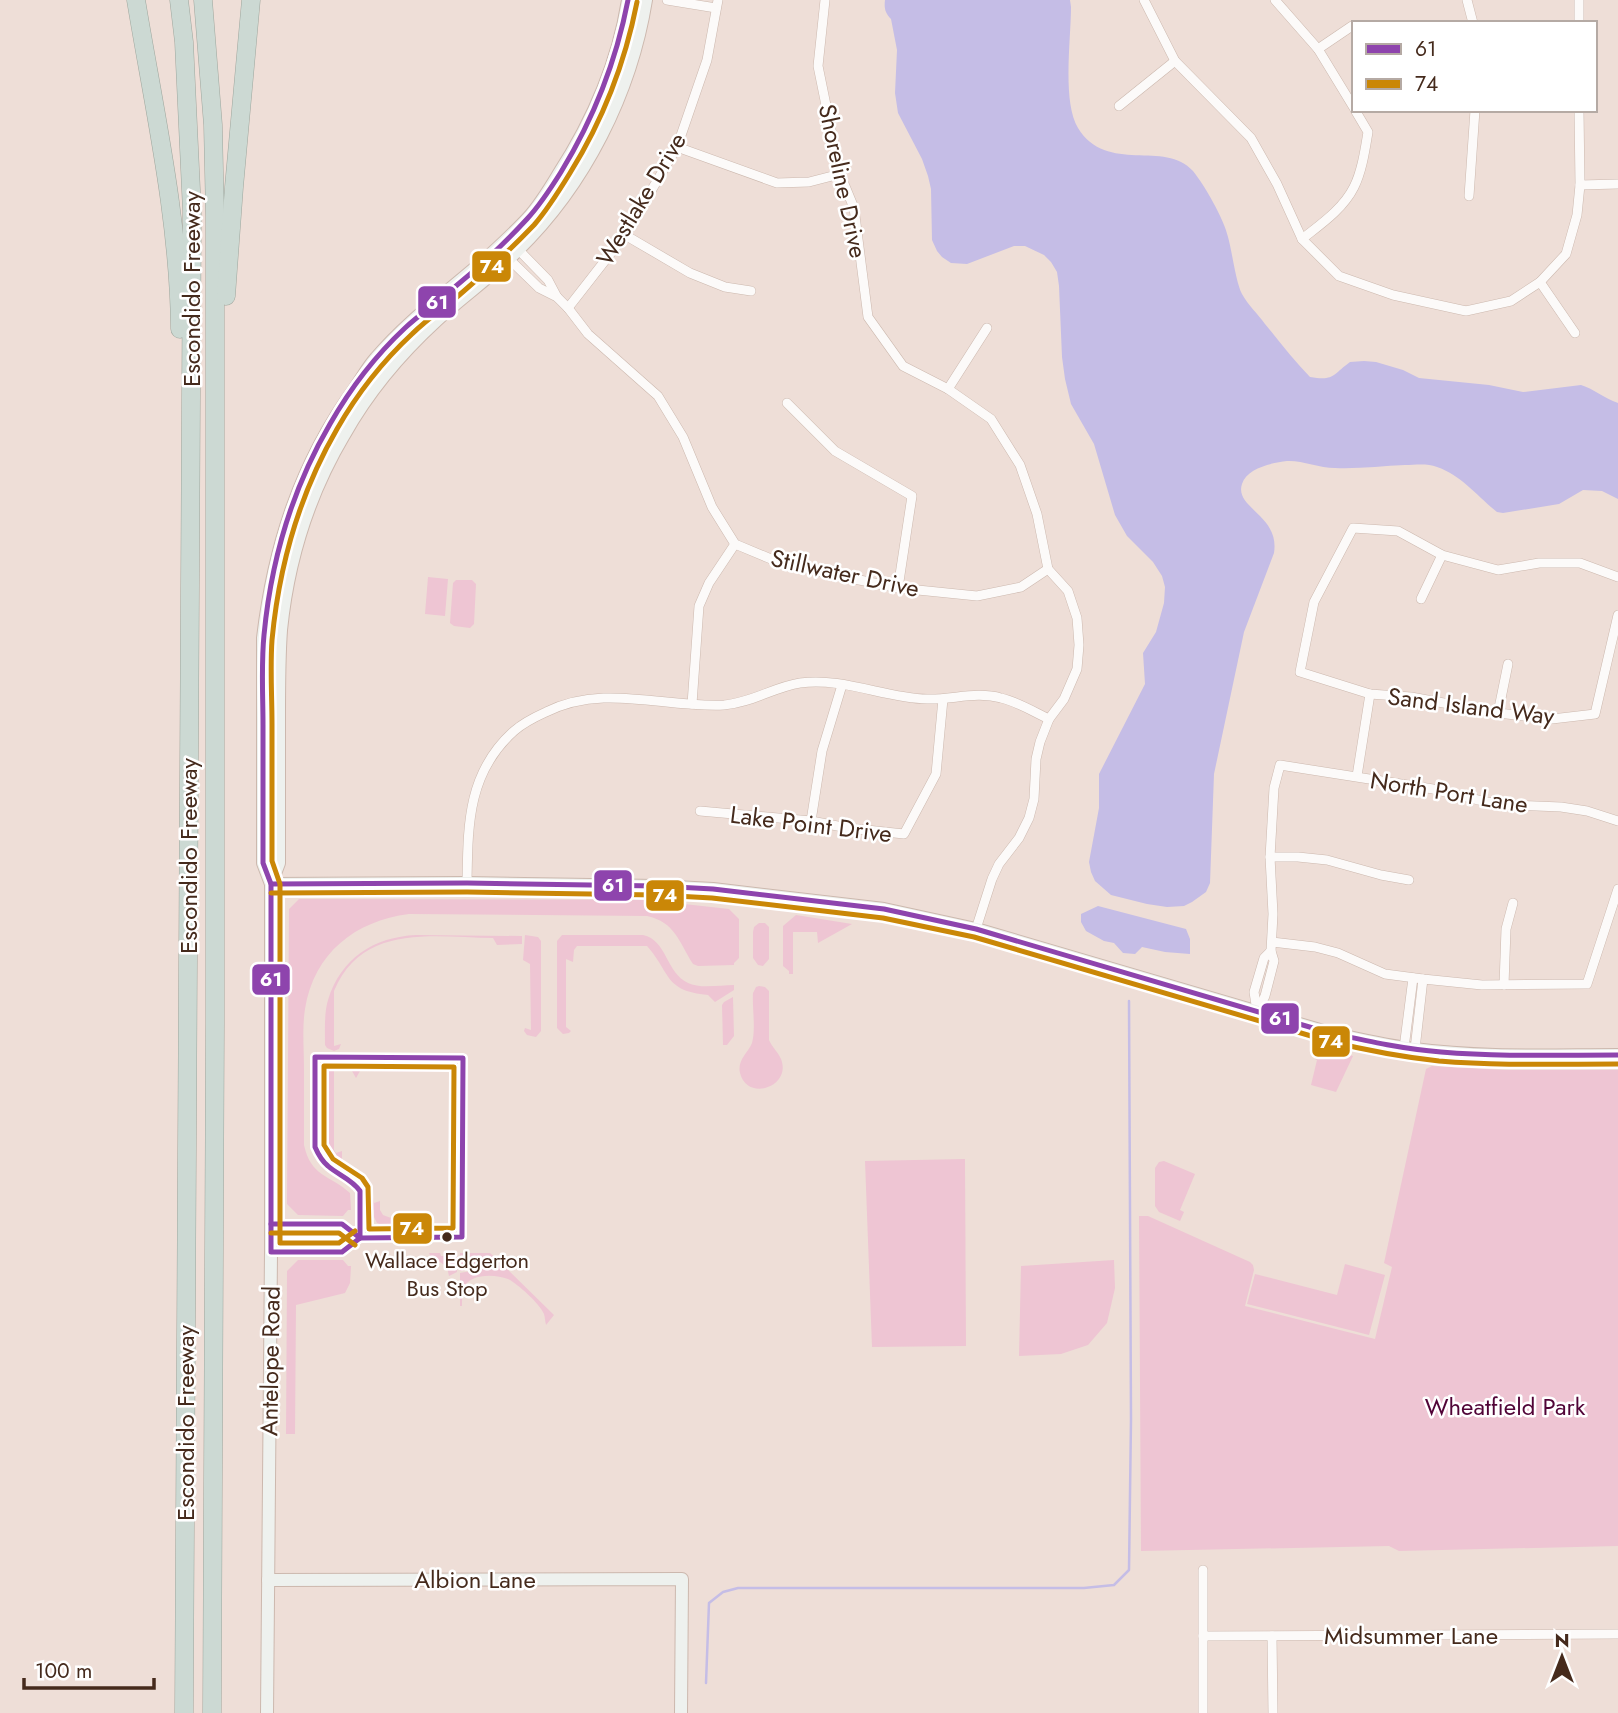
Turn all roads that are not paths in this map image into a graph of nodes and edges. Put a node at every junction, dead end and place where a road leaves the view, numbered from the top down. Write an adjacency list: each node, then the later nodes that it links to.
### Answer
1 (136, 0): 42 (highway)
2 (179, 0): 42 (highway, Escondido Freeway)
3 (203, 0): 43 (highway, Escondido Freeway)
4 (251, 0): 43 (highway)
5 (628, 0): 32 (main road, Antelope Road)
6 (636, 0): 20 (main road)
7 (646, 0): 20 (main road, Antelope Road)
8 (667, 0): 14 (street)
9 (825, 0): 27 (street, Shoreline Drive)
10 (1144, 0): 19 (street)
11 (1275, 0): 18 (street)
12 (1467, 0): 15 (street)
13 (1579, 0): 16 (street)
14 (717, 4): 26 (street, Westlake Drive)
15 (1472, 21)
16 (1579, 21)
17 (1352, 26): 18 (street)
18 (1318, 49): 22 (street)
19 (1175, 61): 21 (street); 33 (street)
20 (625, 81): 34 (main road, Antelope Road)
21 (1119, 106)
22 (1352, 106)
23 (1356, 112): 33 (street)
24 (1475, 112): 30 (street)
25 (1578, 112): 29 (street)
26 (677, 147): 27 (street); 31 (street, Westlake Drive)
27 (840, 174): 40 (street, Shoreline Drive)
28 (1618, 184): 29 (street)
29 (1580, 185): 35 (street)
30 (1469, 196)
31 (625, 235): 36 (street); 37 (street, Westlake Drive)
32 (508, 239): 34 (street); 65 (main road, Antelope Road)
33 (1302, 239): 35 (street)
34 (514, 254): 37 (street); 65 (main road, Antelope Road)
35 (1540, 282): 39 (street)
36 (751, 291)
37 (568, 308): 44 (street)
38 (987, 328): 40 (street)
39 (1575, 333)
40 (948, 389): 46 (street, Shoreline Drive)
41 (787, 403): 48 (street)
42 (191, 467): 80 (highway, Escondido Freeway)
43 (214, 483): 81 (highway, Escondido Freeway)
44 (736, 544): 48 (street, Stillwater Drive); 55 (street)
45 (1442, 555): 47 (street); 49 (street); 53 (street, Sand Island Way)
46 (1048, 569): 48 (street, Stillwater Drive); 57 (street, Shoreline Drive)
47 (1618, 577)
48 (898, 588)
49 (1421, 599)
50 (1618, 614): 56 (street, Sand Island Way)
51 (1508, 664): 56 (street)
52 (842, 685): 54 (street); 55 (street); 60 (street)
53 (1370, 694): 56 (street, Sand Island Way); 58 (street)
54 (943, 698): 57 (street); 60 (street, Lake Point Drive)
55 (692, 704): 64 (street)
56 (1498, 713)
57 (1049, 719): 68 (street, Shoreline Drive)
58 (1357, 776): 61 (street, North Port Lane); 62 (street, North Port Lane)
59 (700, 811): 60 (street, Lake Point Drive)
60 (811, 821)
61 (1618, 821)
62 (1270, 857): 63 (street); 69 (street)
63 (1409, 880)
64 (467, 883): 65 (main road); 68 (main road)
65 (271, 884): 76 (main road, Antelope Road)
66 (1618, 889): 71 (street)
67 (1513, 903): 71 (street)
68 (976, 929): 72 (main road)
69 (1272, 946): 70 (street); 72 (street)
70 (1418, 979): 71 (street); 73 (street)
71 (1504, 985)
72 (1257, 1012): 73 (main road)
73 (1409, 1049): 74 (main road)
74 (1618, 1055)
75 (1203, 1570): 78 (street)
76 (268, 1580): 82 (main road, Antelope Road); 83 (main road, Albion Lane)
77 (1618, 1633): 79 (street, Midsummer Lane)
78 (1203, 1636): 79 (street, Midsummer Lane); 84 (street)
79 (1272, 1636): 85 (street)
80 (184, 1713)
81 (212, 1713)
82 (267, 1713)
83 (681, 1713)
84 (1203, 1713)
85 (1273, 1713)

